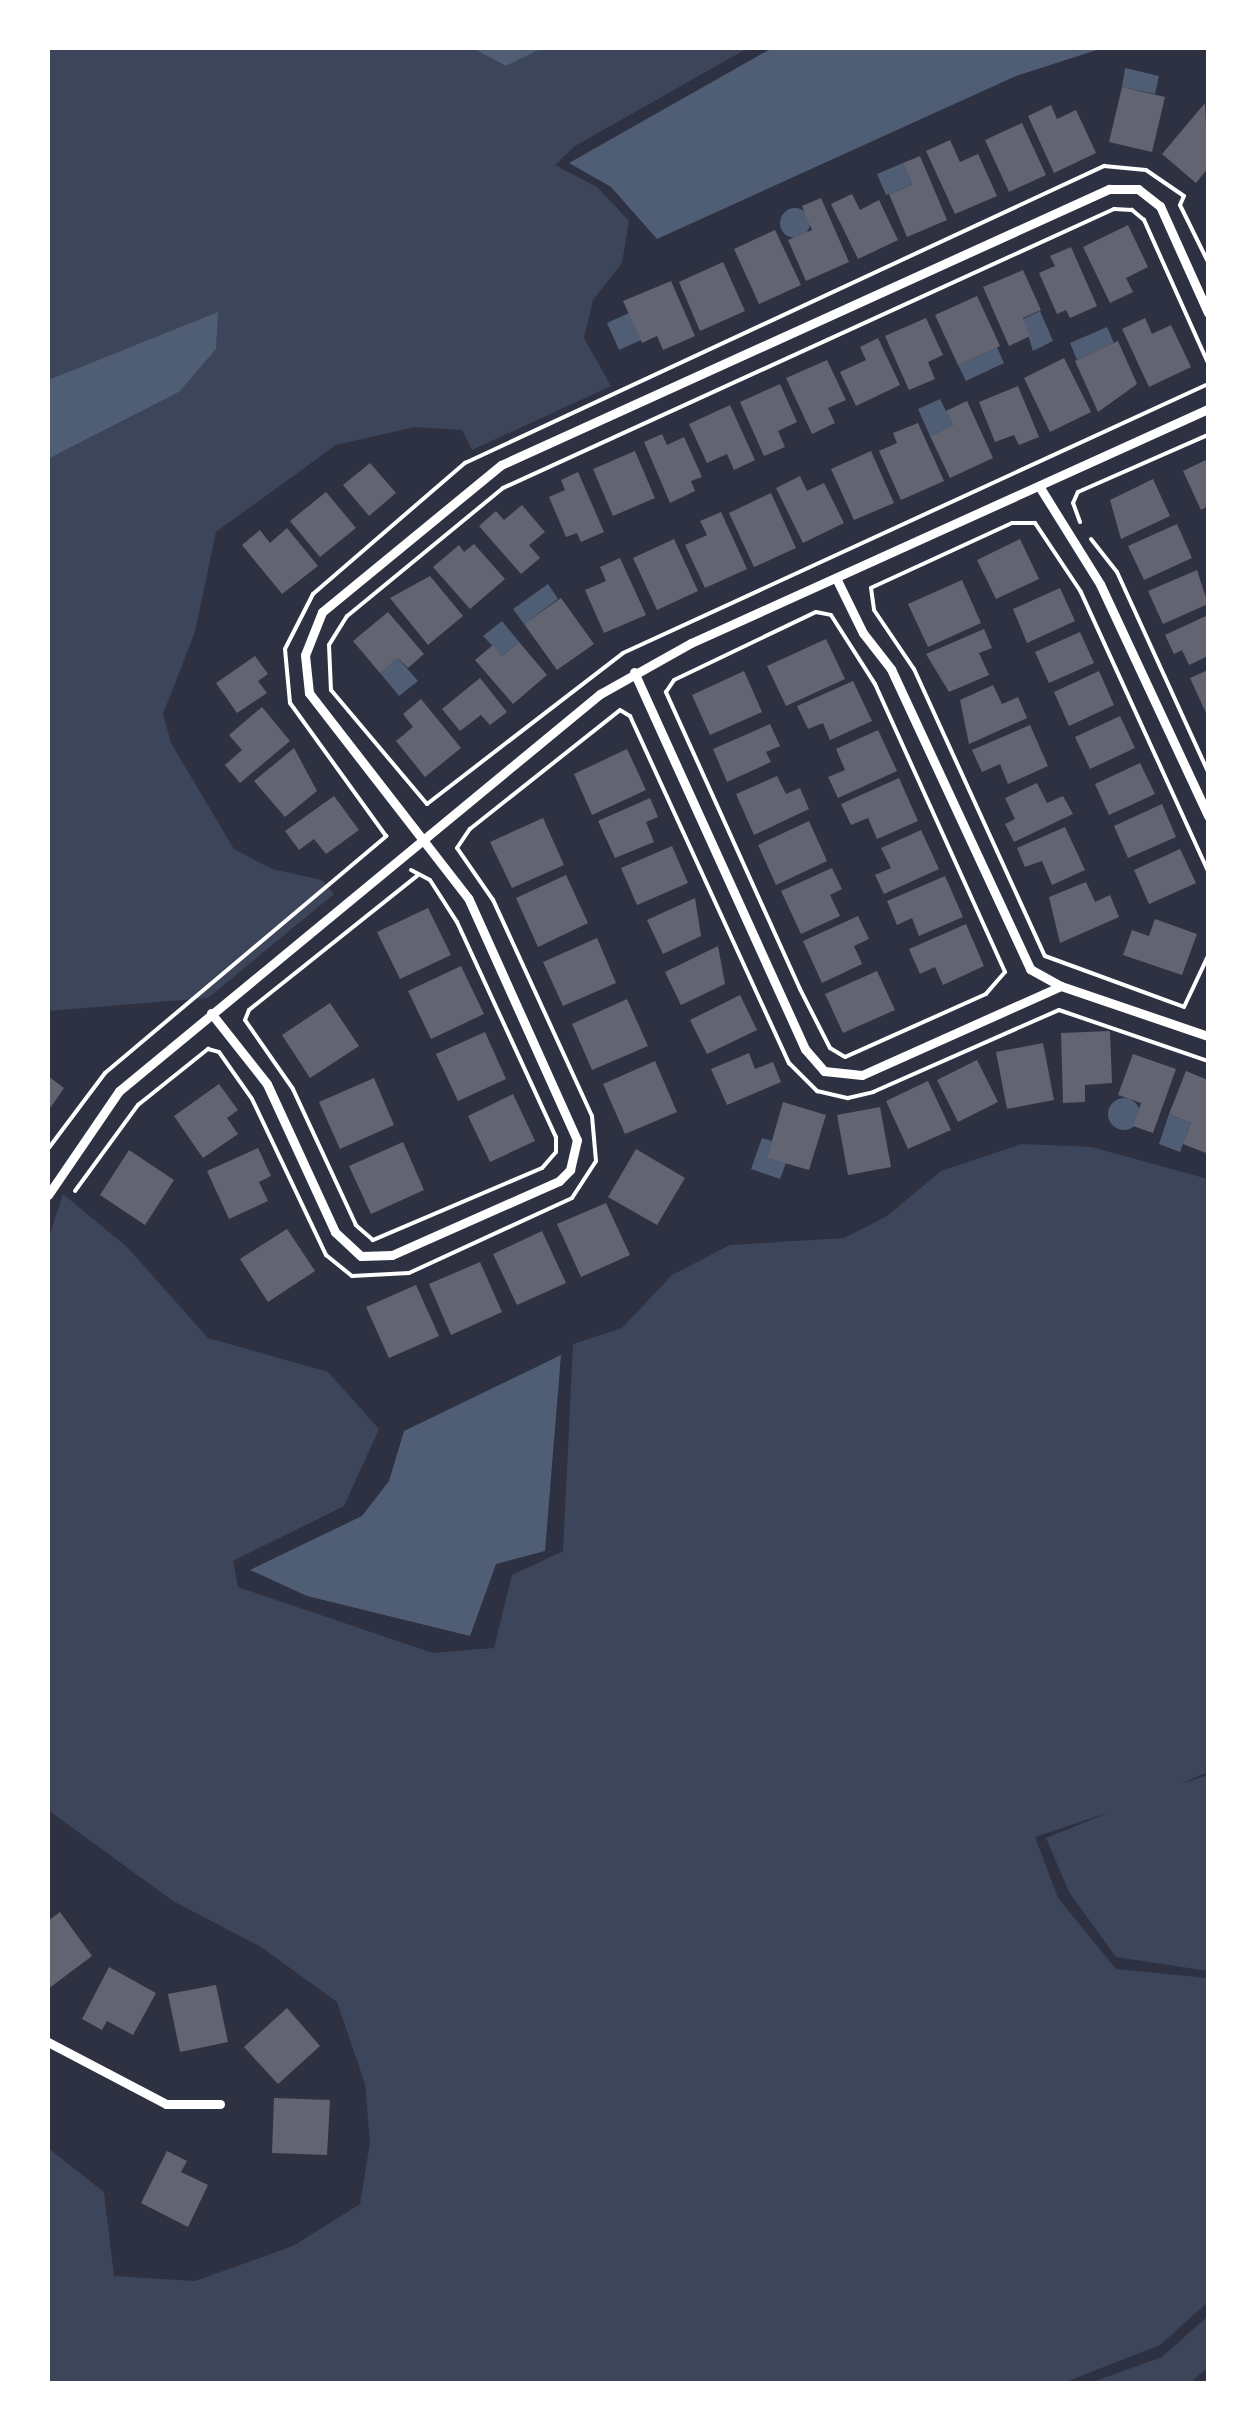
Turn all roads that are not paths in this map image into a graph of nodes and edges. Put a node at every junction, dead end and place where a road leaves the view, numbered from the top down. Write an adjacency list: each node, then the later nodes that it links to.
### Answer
1 (1208, 314): 7 (street)
2 (1208, 409): 3 (street)
3 (1038, 486): 4 (street); 6 (street)
4 (836, 578): 5 (street); 8 (street)
5 (634, 672): 7 (street); 8 (street)
6 (1208, 816)
7 (421, 840): 9 (street); 9 (street)
8 (1061, 986): 10 (street)
9 (210, 1014): 11 (street)
10 (1208, 1032)
11 (48, 1195)
12 (48, 2042): 13 (street)
13 (220, 2104)

